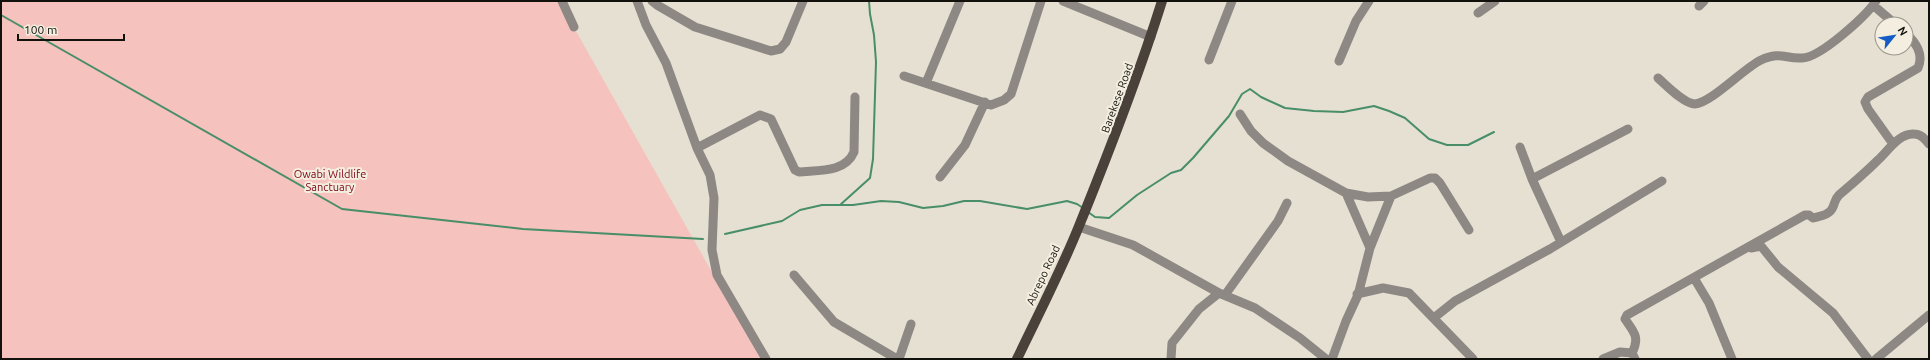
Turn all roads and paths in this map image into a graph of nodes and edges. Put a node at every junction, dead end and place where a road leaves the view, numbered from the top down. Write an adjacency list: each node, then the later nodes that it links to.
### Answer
1 (562, 1): 15 (street)
2 (637, 1): 30 (street)
3 (652, 1): 4 (street)
4 (803, 1)
5 (960, 1): 22 (street)
6 (1041, 1): 24 (street)
7 (1062, 1): 16 (street)
8 (1162, 1): 16 (main road, Barekese Road)
9 (1232, 1): 18 (street)
10 (1369, 1): 19 (street)
11 (1495, 1): 13 (street)
12 (1874, 3): 14 (street); 21 (street)
13 (1478, 13)
14 (1887, 16)
15 (574, 26)
16 (1151, 37): 36 (main road, Barekese Road)
17 (1914, 44): 27 (street)
18 (1209, 60)
19 (1339, 61)
20 (904, 76): 22 (street)
21 (1658, 78)
22 (926, 83): 24 (street)
23 (855, 97): 30 (street)
24 (985, 102): 31 (street)
25 (1240, 114): 34 (street)
26 (1628, 129): 32 (street)
27 (1893, 144): 28 (street); 42 (street)
28 (1929, 144)
29 (1520, 147): 32 (street)
30 (697, 148): 51 (street)
31 (940, 176)
32 (1532, 179): 40 (street)
33 (1662, 181): 40 (street)
34 (1346, 193): 35 (street); 41 (street)
35 (1391, 196): 39 (street); 41 (street)
36 (1089, 200): 38 (main road, Abrepo Road)
37 (1287, 203): 45 (street)
38 (1079, 227): 45 (street); 53 (main road, Abrepo Road)
39 (1469, 230)
40 (1561, 242): 48 (street)
41 (1370, 248): 46 (street)
42 (1744, 249): 44 (street); 60 (street)
43 (794, 275): 52 (street)
44 (1694, 278): 50 (street); 59 (street)
45 (1222, 294): 54 (street); 55 (street)
46 (1357, 294): 48 (street); 56 (street)
47 (1929, 315): 61 (street)
48 (1435, 317): 57 (street)
49 (911, 324): 52 (street)
50 (1634, 356): 58 (street)
51 (766, 359)
52 (898, 359)
53 (1017, 359)
54 (1172, 359)
55 (1326, 359)
56 (1332, 359)
57 (1473, 359)
58 (1603, 359)
59 (1732, 359)
60 (1868, 359)
61 (1876, 359)

